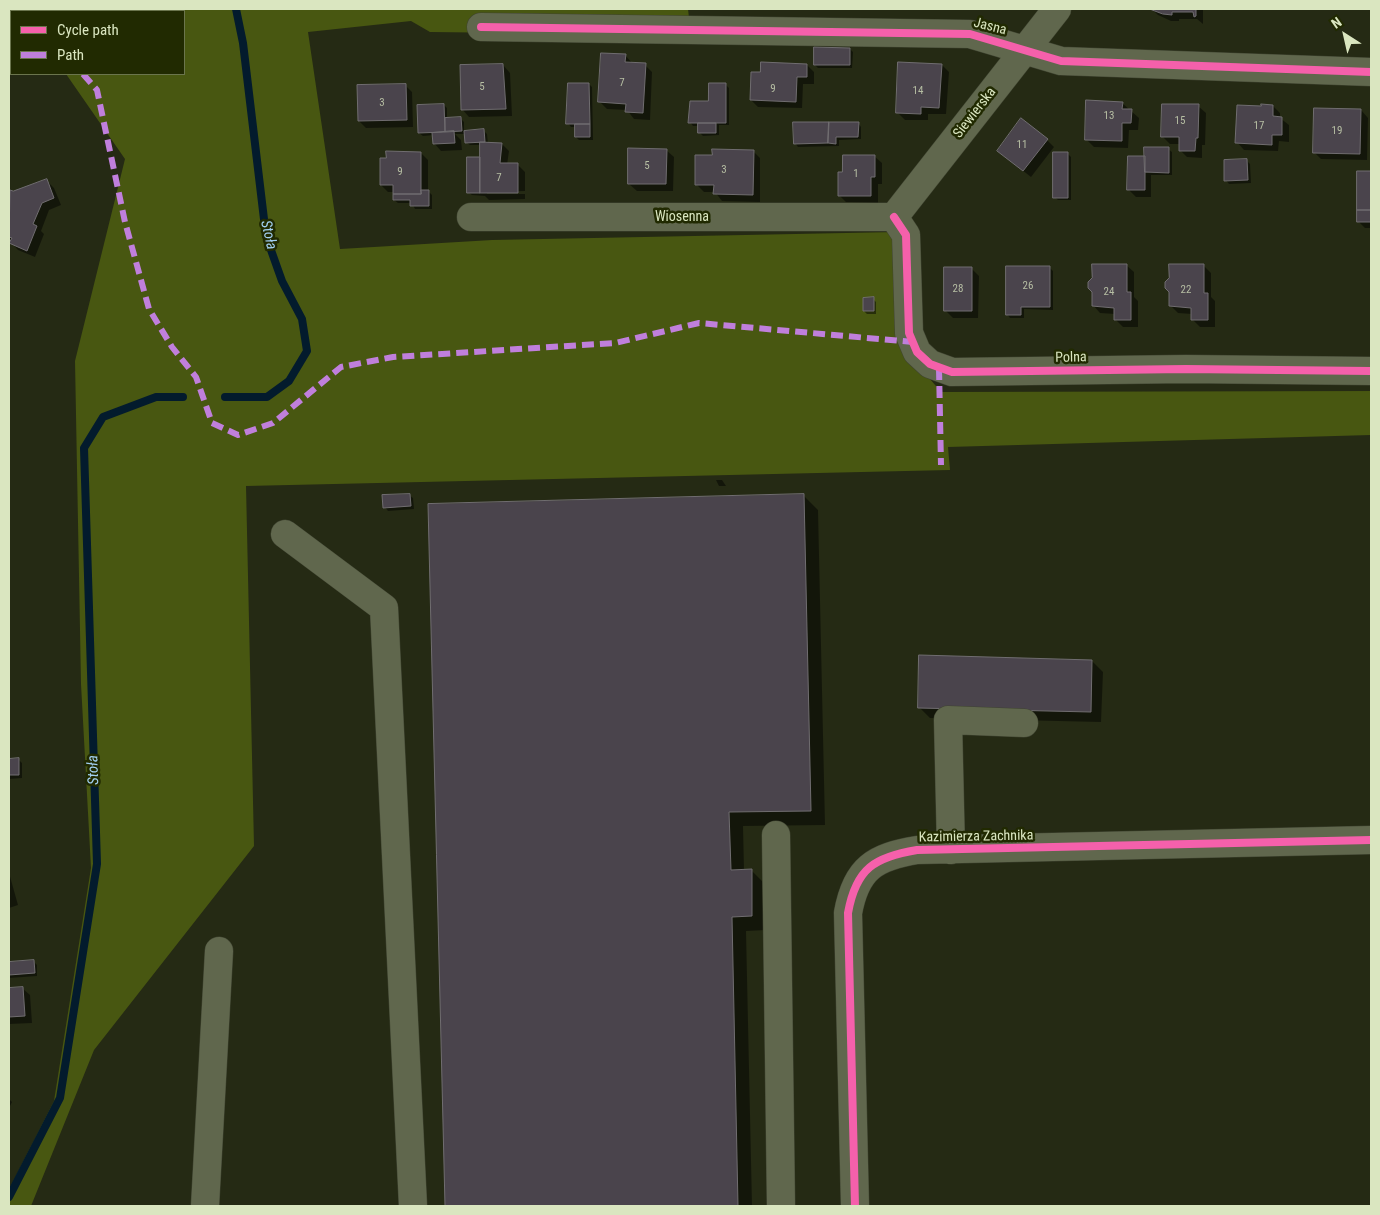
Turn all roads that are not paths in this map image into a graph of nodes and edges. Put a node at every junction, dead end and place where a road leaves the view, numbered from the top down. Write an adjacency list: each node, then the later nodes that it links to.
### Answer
1 (1056, 9): 3 (street, Siewierska)
2 (481, 27): 3 (street, Jasna)
3 (1025, 49): 4 (street, Jasna); 6 (street, Siewierska)
4 (1371, 72)
5 (471, 217): 6 (street, Wiosenna)
6 (894, 218): 7 (street, Polna)
7 (1371, 371)
8 (285, 534): 15 (street)
9 (1024, 723): 12 (street)
10 (776, 835): 16 (street)
11 (1371, 840): 12 (street, Kazimierza Zachnika)
12 (951, 850): 17 (street, Kazimierza Zachnika)
13 (219, 951): 14 (street)
14 (205, 1206)
15 (413, 1206)
16 (781, 1206)
17 (855, 1206)

